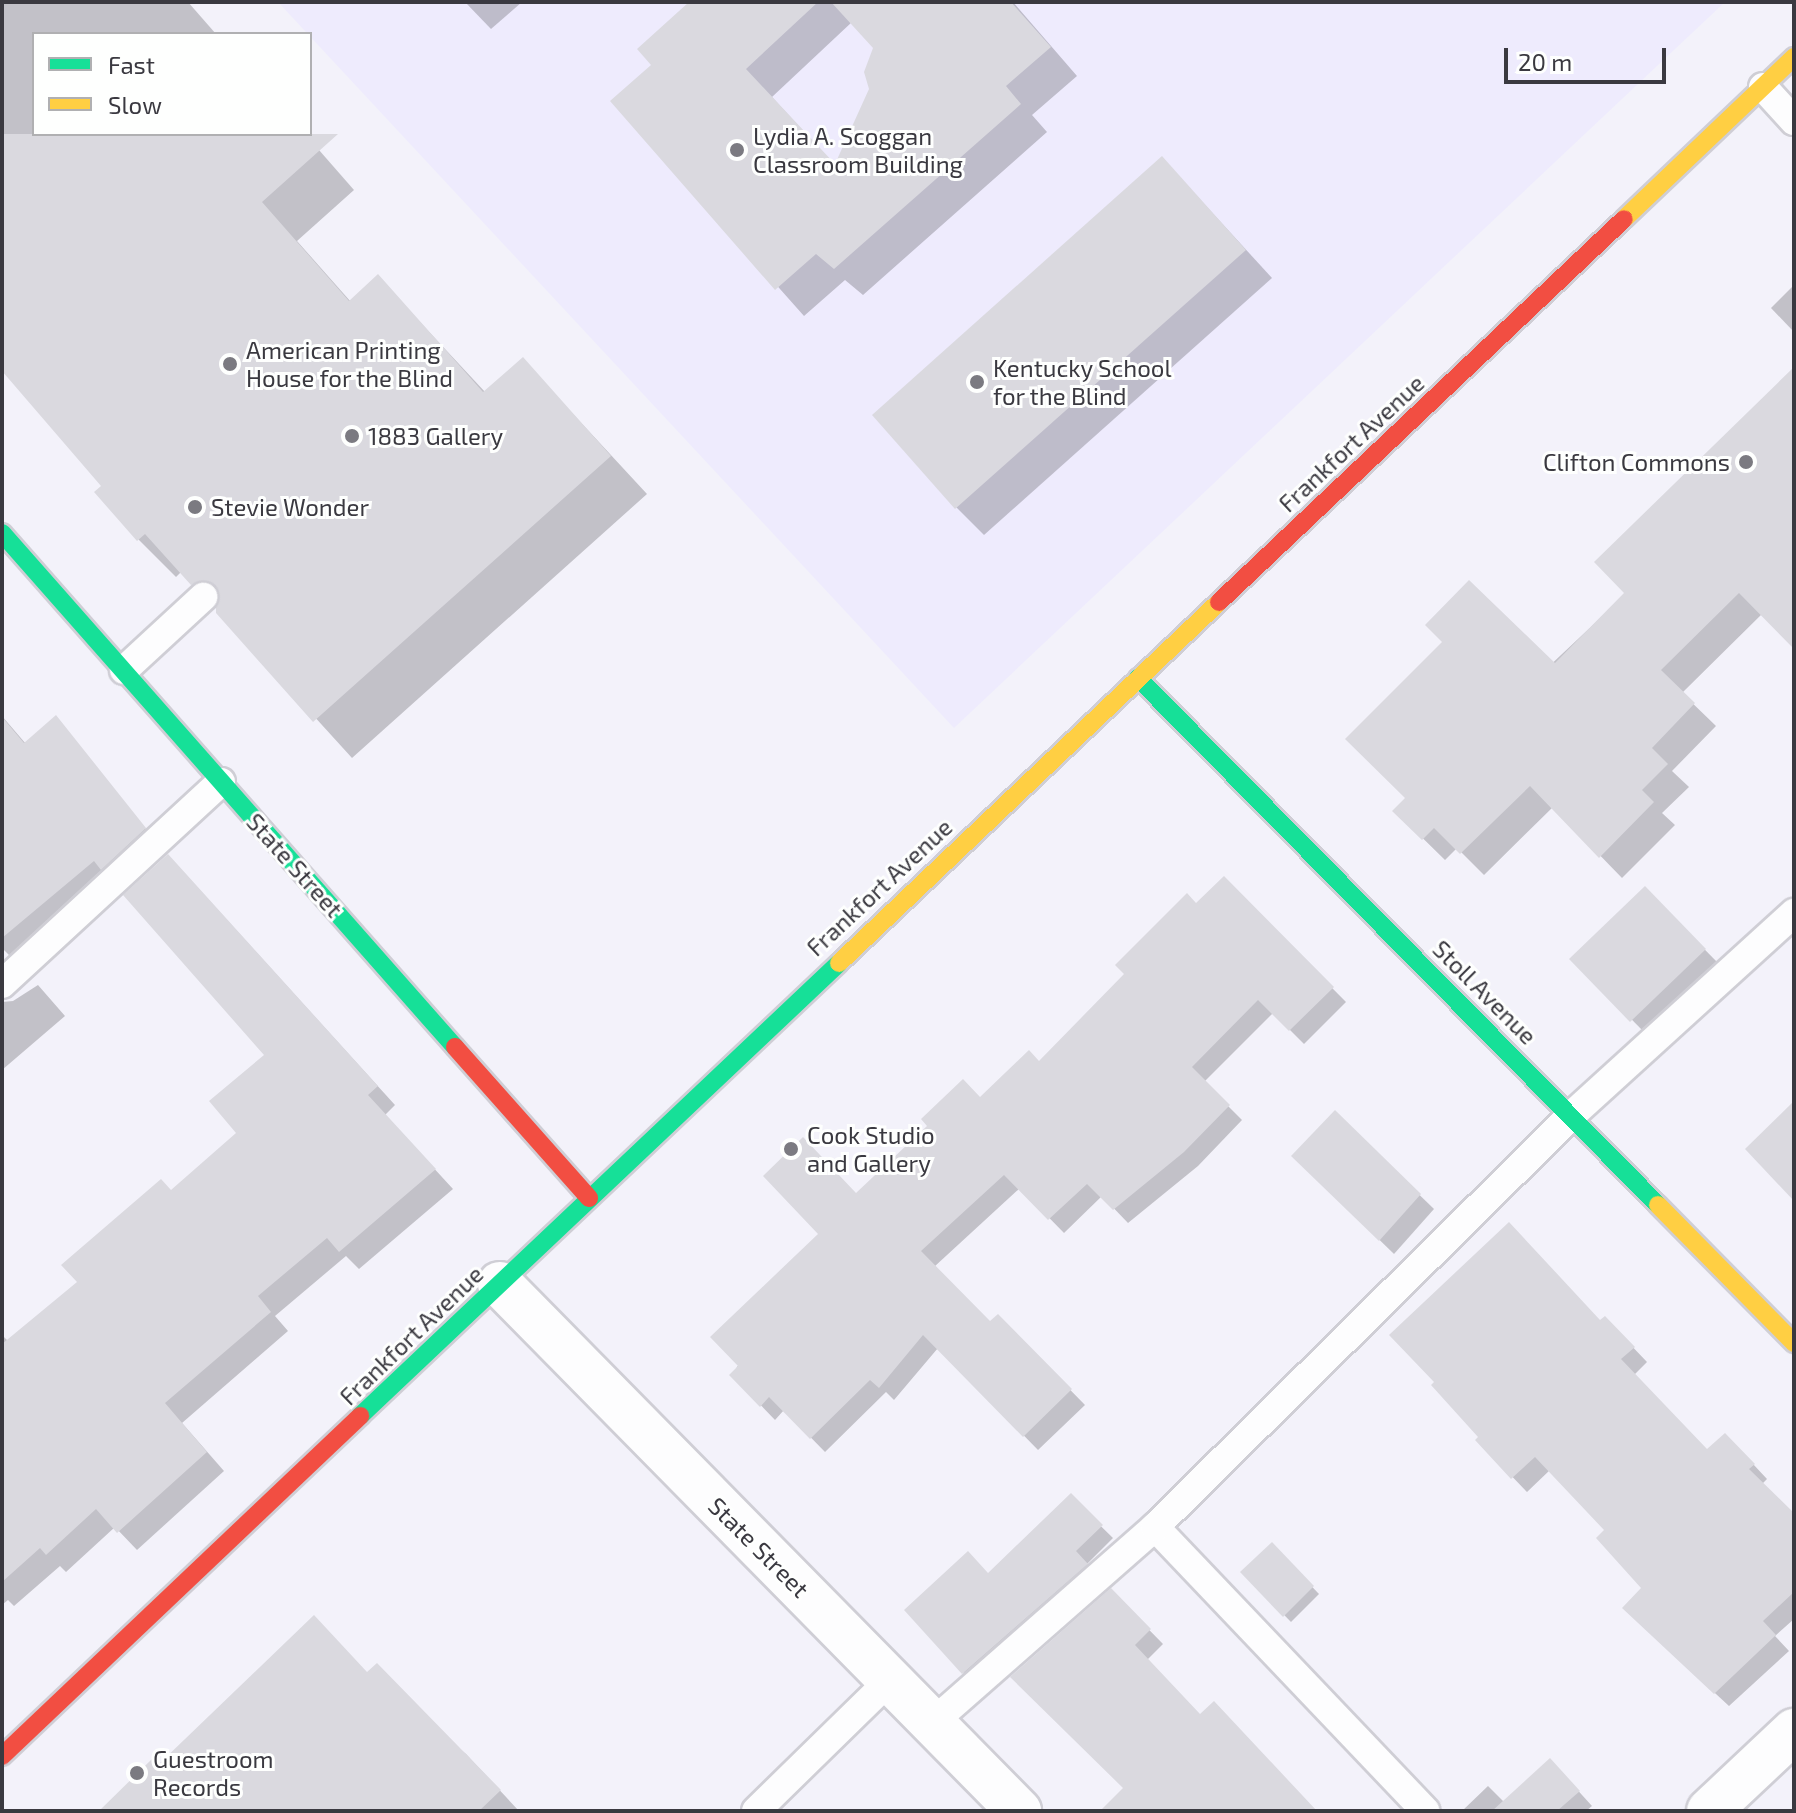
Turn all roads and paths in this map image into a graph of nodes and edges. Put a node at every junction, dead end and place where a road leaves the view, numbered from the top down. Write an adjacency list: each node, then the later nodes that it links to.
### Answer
1 (1794, 57): 2 (main road, Frankfort Avenue)
2 (1763, 87): 3 (lane); 7 (main road, Frankfort Avenue)
3 (1794, 121)
4 (2, 533): 6 (main road, State Street)
5 (203, 597): 6 (lane)
6 (124, 670): 8 (main road, State Street)
7 (1138, 678): 11 (main road, Stoll Avenue); 12 (main road, Frankfort Avenue)
8 (221, 782): 10 (lane); 12 (main road, State Street)
9 (1794, 913): 11 (lane)
10 (2, 984)
11 (1573, 1114): 14 (main road, Stoll Avenue); 15 (lane)
12 (589, 1198): 13 (main road, Frankfort Avenue)
13 (500, 1284): 16 (street, State Street); 19 (main road, Frankfort Avenue)
14 (1794, 1343)
15 (1155, 1527): 17 (lane); 22 (lane)
16 (890, 1680): 17 (street, State Street); 20 (lane)
17 (932, 1723): 21 (street, State Street)
18 (1794, 1731): 23 (street)
19 (2, 1756)
20 (756, 1811)
21 (1019, 1811)
22 (1425, 1811)
23 (1709, 1811)

